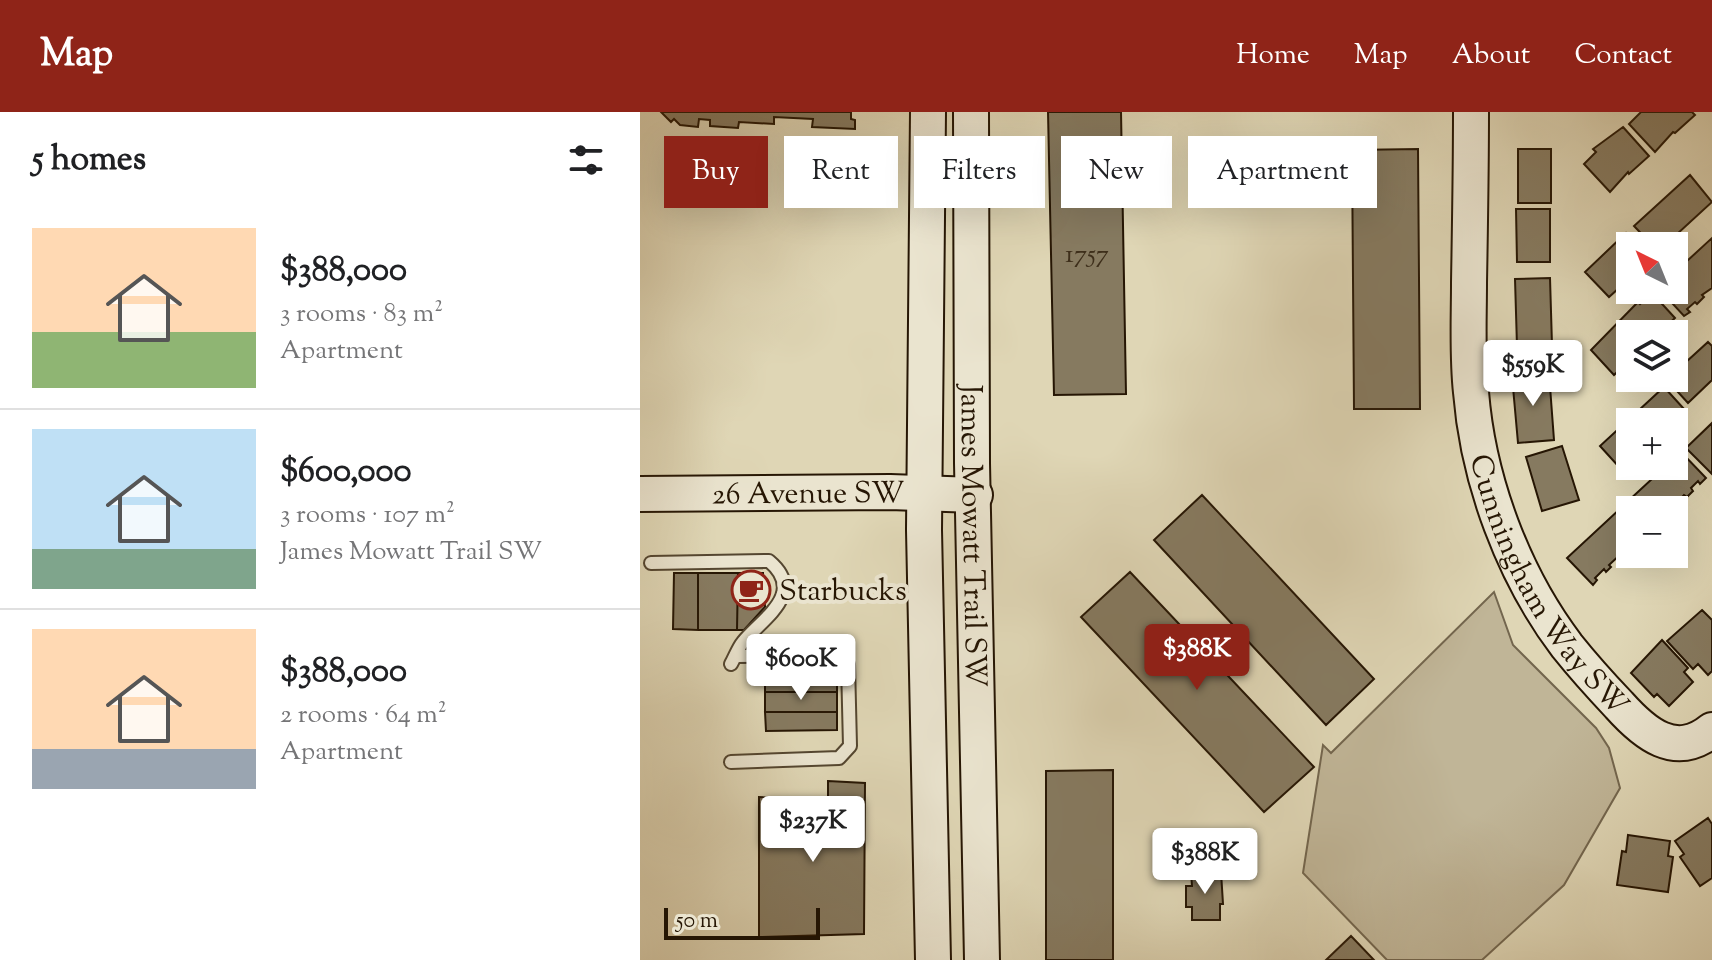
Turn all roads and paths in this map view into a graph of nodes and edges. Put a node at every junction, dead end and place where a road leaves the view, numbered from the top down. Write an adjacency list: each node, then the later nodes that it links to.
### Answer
1 (928, 112): 4 (main road, James Mowatt Trail SW)
2 (971, 112): 7 (main road, James Mowatt Trail SW)
3 (1471, 112): 9 (main road, Cunningham Way SW)
4 (926, 269): 6 (main road, James Mowatt Trail SW); 7 (main road)
5 (640, 494): 6 (main road, 26 Avenue SW)
6 (925, 494): 7 (main road, 26 Avenue SW); 11 (main road, James Mowatt Trail SW)
7 (975, 495): 14 (main road, James Mowatt Trail SW)
8 (651, 563): 10 (lane)
9 (1712, 730)
10 (731, 762)
11 (931, 775): 12 (main road, James Mowatt Trail SW); 13 (main road)
12 (933, 960)
13 (954, 960)
14 (982, 960)

